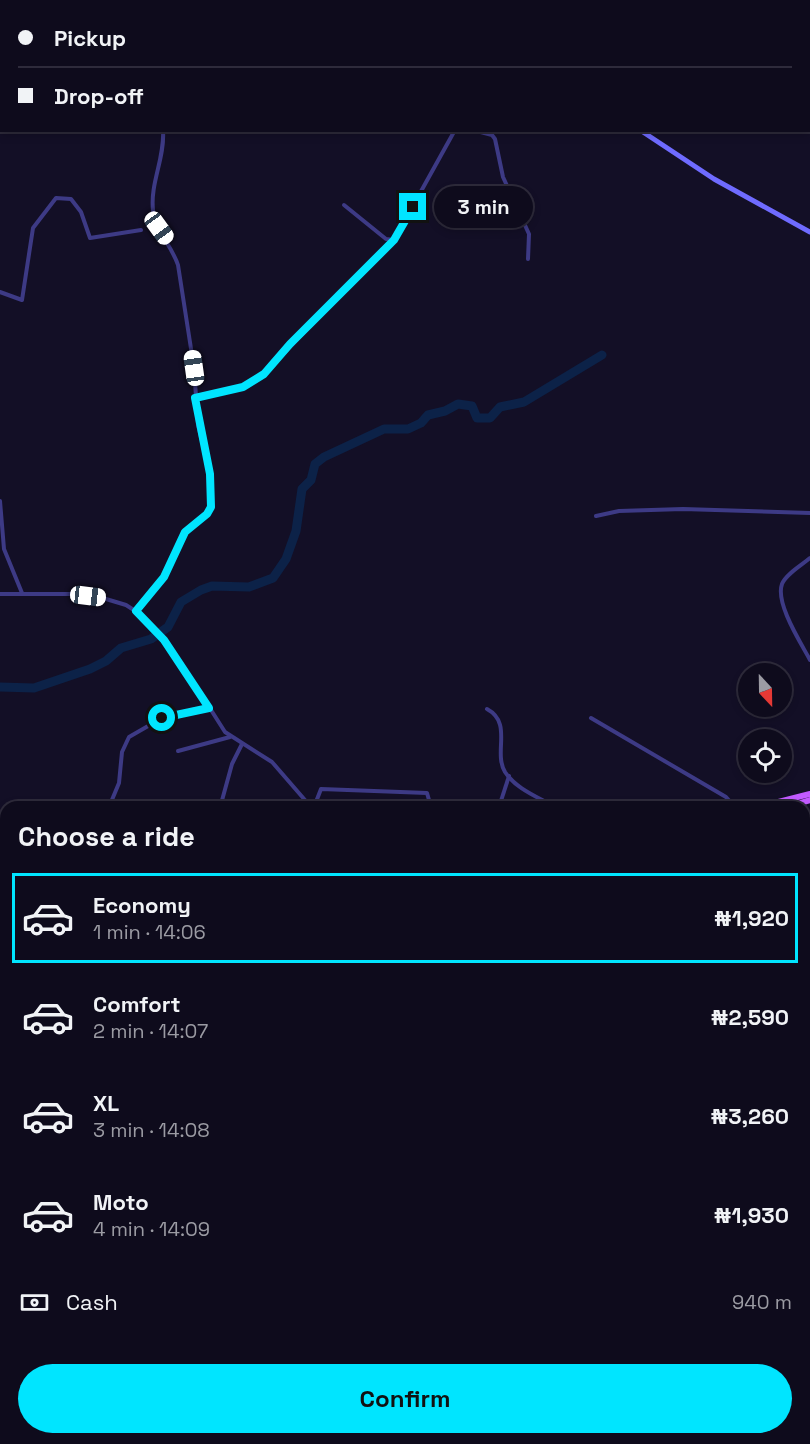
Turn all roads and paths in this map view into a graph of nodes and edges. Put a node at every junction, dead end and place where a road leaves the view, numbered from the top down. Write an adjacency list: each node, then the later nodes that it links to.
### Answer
1 (163, 132): 11 (street)
2 (453, 132): 8 (street)
3 (481, 132): 9 (street)
4 (643, 132): 7 (main road)
5 (344, 205): 8 (street)
6 (141, 230): 10 (street)
7 (810, 232)
8 (391, 241): 11 (street)
9 (528, 259)
10 (0, 292)
11 (195, 398): 18 (street)
12 (0, 501): 16 (street)
13 (810, 513): 14 (street)
14 (596, 516)
15 (810, 558): 19 (street)
16 (22, 593): 17 (street); 18 (street)
17 (0, 594)
18 (136, 611): 20 (street)
19 (810, 660)
20 (209, 708): 23 (street); 28 (street)
21 (487, 709): 26 (street)
22 (591, 718): 35 (street)
23 (230, 737): 24 (street); 25 (street)
24 (243, 744): 29 (street); 30 (street)
25 (178, 751)
26 (508, 776): 33 (street); 34 (street)
27 (810, 794): 36 (main road)
28 (111, 801)
29 (222, 801)
30 (308, 801)
31 (316, 801): 32 (street)
32 (429, 801)
33 (501, 801)
34 (545, 801)
35 (730, 801)
36 (797, 801)

